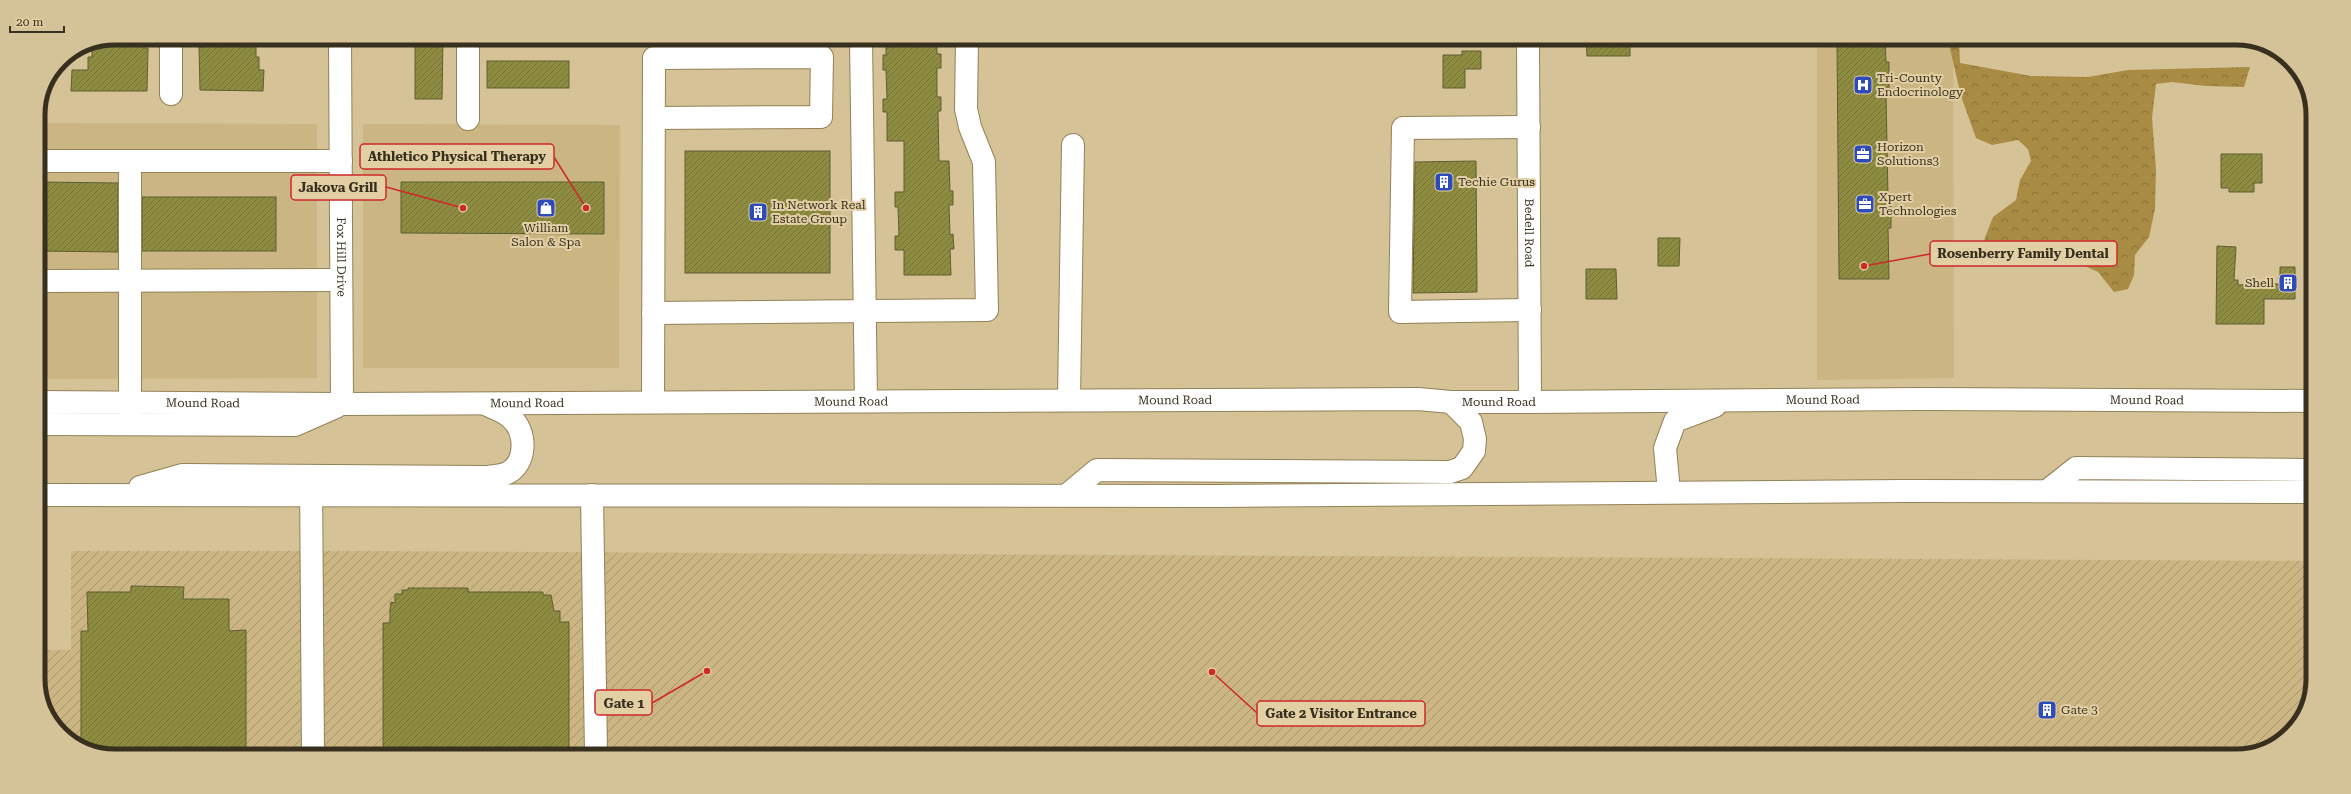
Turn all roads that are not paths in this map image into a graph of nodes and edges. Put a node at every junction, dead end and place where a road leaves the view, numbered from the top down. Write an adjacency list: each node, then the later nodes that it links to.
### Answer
1 (171, 45): 7 (main road)
2 (340, 45): 12 (main road, Fox Hill Drive)
3 (468, 45): 9 (main road)
4 (861, 45): 19 (main road)
5 (967, 45): 19 (main road)
6 (1528, 45): 10 (main road, Bedell Road)
7 (171, 94)
8 (654, 118): 8 (main road); 20 (main road)
9 (468, 119)
10 (1529, 127): 18 (main road, Bedell Road); 18 (main road)
11 (1073, 145): 21 (main road)
12 (341, 160): 14 (main road); 15 (main road, Fox Hill Drive)
13 (45, 161): 14 (main road)
14 (130, 161): 17 (main road)
15 (341, 280): 17 (main road); 31 (main road, Fox Hill Drive)
16 (45, 281): 17 (main road)
17 (130, 281): 26 (main road)
18 (1530, 310): 30 (main road, Bedell Road)
19 (865, 313): 20 (main road); 22 (main road)
20 (653, 314): 28 (main road)
21 (1069, 400): 22 (main road, Mound Road); 29 (main road, Mound Road)
22 (866, 401): 28 (main road, Mound Road)
23 (1729, 401): 24 (main road, Mound Road); 30 (main road, Mound Road); 37 (main road)
24 (2306, 401)
25 (45, 402): 26 (main road, Mound Road)
26 (130, 402): 31 (main road, Mound Road); 33 (main road)
27 (481, 402): 28 (main road, Mound Road); 31 (main road, Mound Road); 35 (main road)
28 (653, 402)
29 (1451, 402): 30 (main road, Mound Road); 40 (main road)
30 (1530, 402)
31 (342, 404): 33 (main road)
32 (45, 424): 33 (main road)
33 (130, 424)
34 (2306, 470): 36 (main road)
35 (311, 485): 39 (main road); 41 (main road); 42 (main road)
36 (2047, 490): 37 (main road); 38 (main road)
37 (1669, 492): 40 (main road)
38 (2306, 492)
39 (592, 494): 40 (main road); 43 (main road)
40 (1067, 494)
41 (45, 495)
42 (314, 749)
43 (596, 749)

